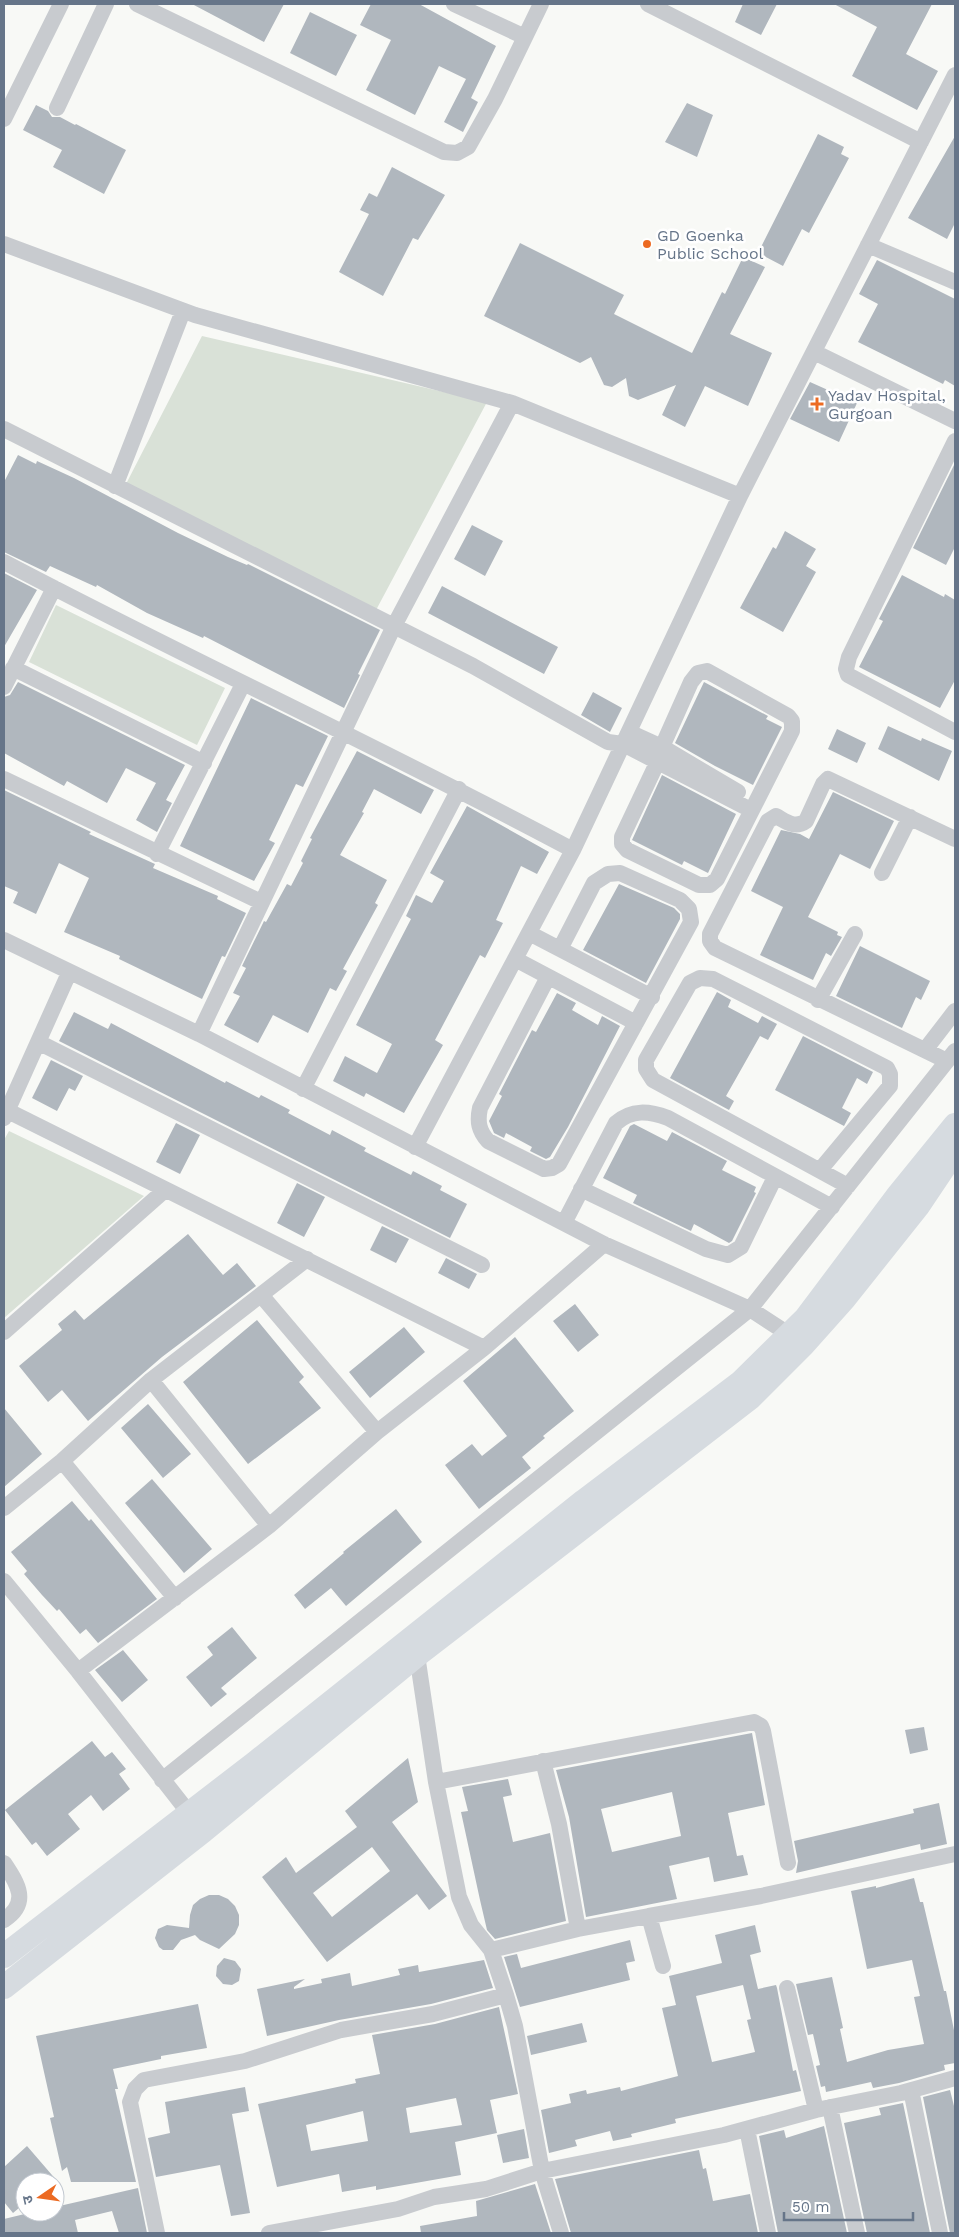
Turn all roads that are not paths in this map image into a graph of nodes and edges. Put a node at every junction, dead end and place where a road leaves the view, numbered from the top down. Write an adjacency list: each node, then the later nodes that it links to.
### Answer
1 (61, 4): 10 (street)
2 (106, 4): 9 (street)
3 (137, 4): 7 (street)
4 (454, 4): 7 (street)
5 (541, 4): 7 (street)
6 (648, 4): 11 (street)
7 (525, 37)
8 (955, 75): 11 (street)
9 (57, 108)
10 (5, 113)
11 (921, 142): 13 (street)
12 (4, 244): 15 (street)
13 (868, 245): 14 (street); 16 (street)
14 (955, 282)
15 (183, 311): 17 (street); 21 (street)
16 (814, 352): 18 (street); 22 (street)
17 (512, 403): 22 (street); 25 (street)
18 (955, 421)
19 (4, 431): 21 (street)
20 (955, 441): 29 (street)
21 (115, 486): 25 (street)
22 (740, 496): 31 (street)
23 (4, 562): 24 (street)
24 (54, 588): 26 (street); 27 (street)
25 (394, 626): 30 (street); 31 (street)
26 (13, 668): 28 (street); 33 (street)
27 (243, 684): 30 (street); 33 (street)
28 (4, 687)
29 (953, 726)
30 (342, 732): 36 (street); 43 (street)
31 (626, 738): 32 (street); 34 (street); 40 (street)
32 (662, 747): 37 (street); 37 (street)
33 (204, 763): 41 (street)
34 (657, 763): 37 (street); 37 (street)
35 (4, 778): 41 (street)
36 (459, 789): 40 (street); 59 (street)
37 (753, 806)
38 (910, 817): 39 (street); 42 (street); 52 (street)
39 (955, 839)
40 (573, 850): 44 (street)
41 (157, 854): 43 (street)
42 (882, 873)
43 (261, 902): 55 (street)
44 (529, 932): 47 (street); 48 (street)
45 (855, 934): 52 (street)
46 (4, 940): 49 (street)
47 (560, 949): 51 (street); 51 (street)
48 (515, 959): 50 (street); 62 (street)
49 (69, 973): 55 (street); 56 (street)
50 (548, 977): 54 (street); 54 (street)
51 (652, 997): 54 (street)
52 (818, 1000): 57 (street)
53 (955, 1011): 57 (street)
54 (636, 1023)
55 (199, 1034): 59 (street)
56 (38, 1042): 60 (street); 73 (street)
57 (926, 1050): 58 (street)
58 (951, 1056): 66 (street)
59 (303, 1089): 62 (street)
60 (6, 1114): 68 (street)
61 (955, 1125): 77 (highway)
62 (415, 1147): 70 (street)
63 (955, 1151): 77 (highway)
64 (820, 1170): 64 (street); 66 (street)
65 (775, 1177): 67 (street); 67 (street); 69 (street)
66 (848, 1186): 69 (street)
67 (581, 1189): 70 (street)
68 (165, 1190): 72 (street); 76 (street)
69 (832, 1207): 75 (street)
70 (564, 1223): 71 (street)
71 (604, 1244): 75 (street); 78 (street)
72 (307, 1259): 74 (street); 78 (street)
73 (482, 1265)
74 (260, 1295): 79 (street); 80 (street)
75 (750, 1309): 77 (street); 90 (street)
76 (4, 1332)
77 (797, 1339): 82 (highway)
78 (484, 1348): 80 (street)
79 (152, 1380): 81 (street); 84 (street)
80 (377, 1432): 84 (street)
81 (62, 1462): 83 (street); 86 (street)
82 (608, 1495): 87 (highway); 92 (highway)
83 (4, 1508)
84 (269, 1526): 86 (street)
85 (4, 1581): 88 (street)
86 (175, 1598): 88 (street)
87 (417, 1655): 91 (street); 92 (highway)
88 (78, 1671): 90 (street)
89 (543, 1761): 91 (street); 95 (street); 98 (street)
90 (162, 1780): 92 (street)
91 (436, 1782): 99 (street)
92 (196, 1822): 100 (highway); 102 (highway)
93 (955, 1854): 96 (street)
94 (4, 1863): 97 (street)
95 (788, 1863)
96 (649, 1916): 98 (street); 101 (street)
97 (4, 1920)
98 (578, 1929): 99 (street)
99 (491, 1950): 104 (street)
100 (4, 1956)
101 (663, 1966)
102 (4, 1987)
103 (788, 1988): 107 (street)
104 (506, 1995): 109 (street); 110 (street)
105 (955, 2078): 106 (street)
106 (912, 2090): 107 (street); 115 (street)
107 (823, 2109): 108 (street); 114 (street)
108 (747, 2129): 109 (street); 113 (street)
109 (542, 2172): 111 (street); 112 (street)
110 (157, 2233)
111 (269, 2233)
112 (561, 2233)
113 (768, 2233)
114 (857, 2233)
115 (940, 2233)

